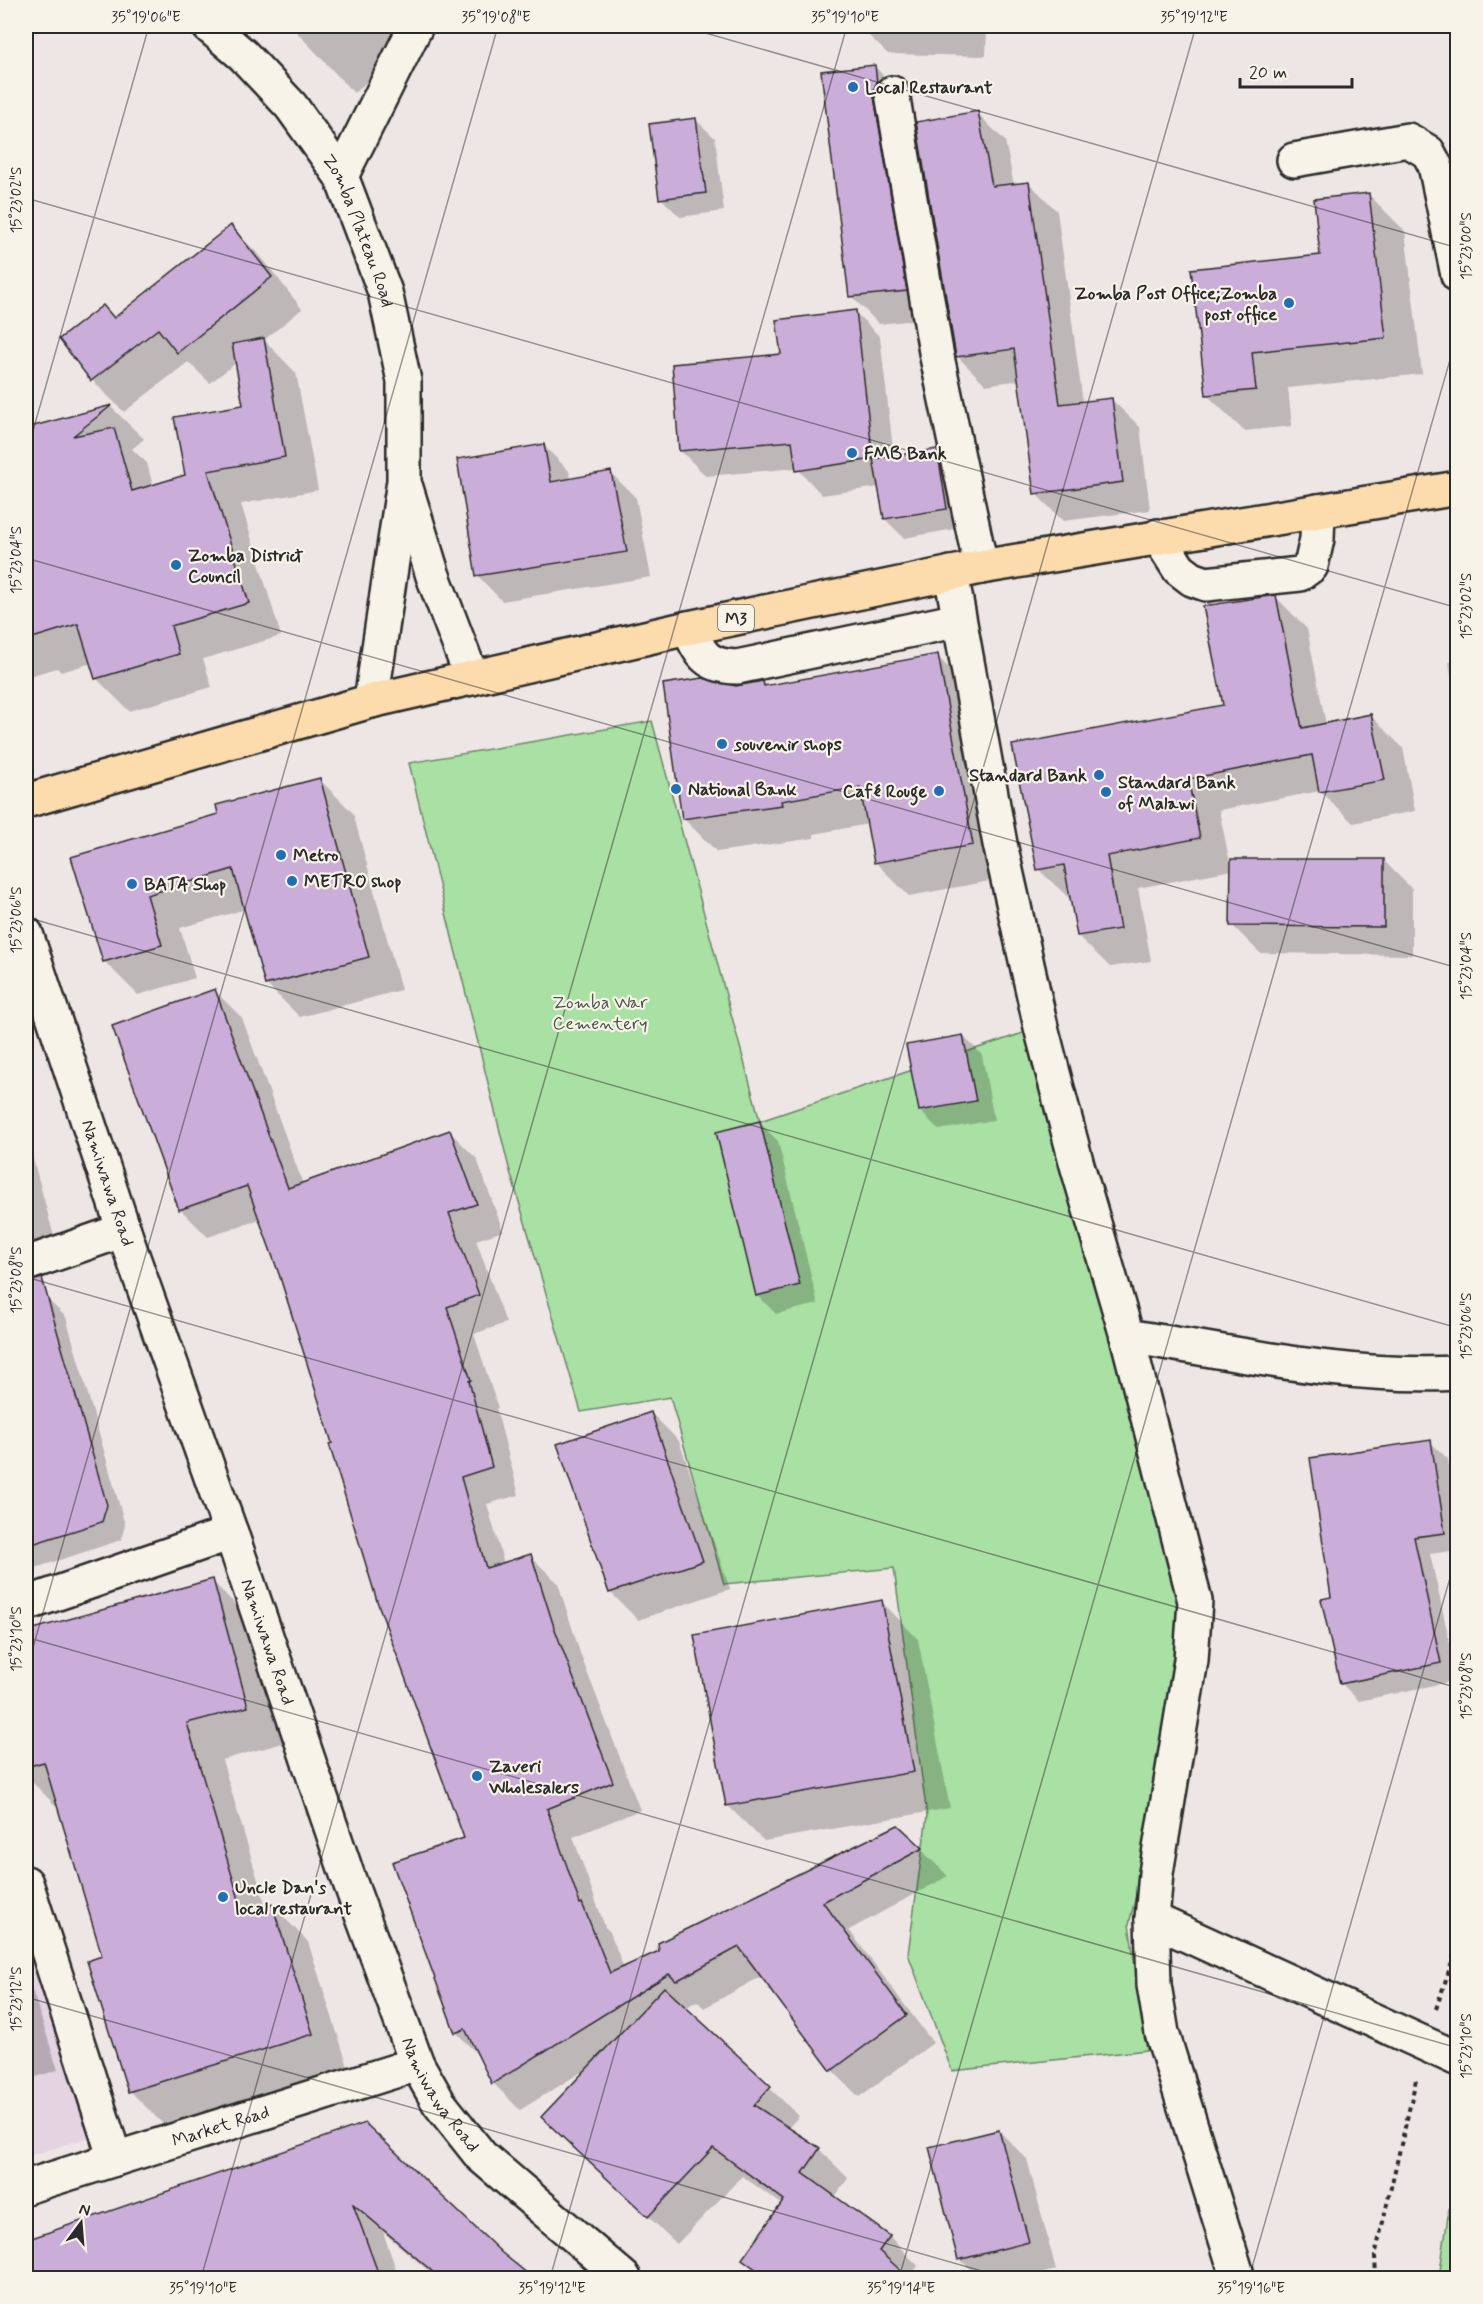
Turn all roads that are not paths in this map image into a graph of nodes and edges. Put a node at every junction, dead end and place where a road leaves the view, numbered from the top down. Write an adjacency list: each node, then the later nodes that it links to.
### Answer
1 (209, 26): 5 (street, Zomba Plateau Road)
2 (416, 26): 5 (street)
3 (892, 93): 11 (street)
4 (1294, 160): 6 (street)
5 (341, 176): 7 (street, Zomba Plateau Road)
6 (1458, 276)
7 (404, 481): 14 (street, Zomba Plateau Road); 15 (street, Zomba Plateau Road)
8 (1458, 488): 9 (highway, M3)
9 (1318, 511): 10 (highway, M3); 10 (street)
10 (1158, 536): 11 (highway, M3)
11 (966, 570): 12 (street); 13 (highway, M3)
12 (959, 620): 13 (street); 20 (street)
13 (688, 628): 14 (highway, M3)
14 (472, 678): 15 (highway, M3)
15 (372, 700): 16 (highway, M3)
16 (26, 801)
17 (26, 934): 18 (street, Namiwawa Road)
18 (124, 1230): 19 (street); 22 (street, Namiwawa Road)
19 (26, 1264)
20 (1127, 1336): 21 (street); 25 (street)
21 (1458, 1373)
22 (231, 1533): 23 (street); 27 (street, Namiwawa Road)
23 (26, 1604)
24 (26, 1883): 28 (street)
25 (1152, 1920): 26 (street); 31 (street)
26 (1458, 2059)
27 (417, 2064): 28 (street, Market Road); 30 (street, Namiwawa Road)
28 (115, 2158): 29 (street, Market Road)
29 (26, 2187)
30 (624, 2278)
31 (1238, 2278)

